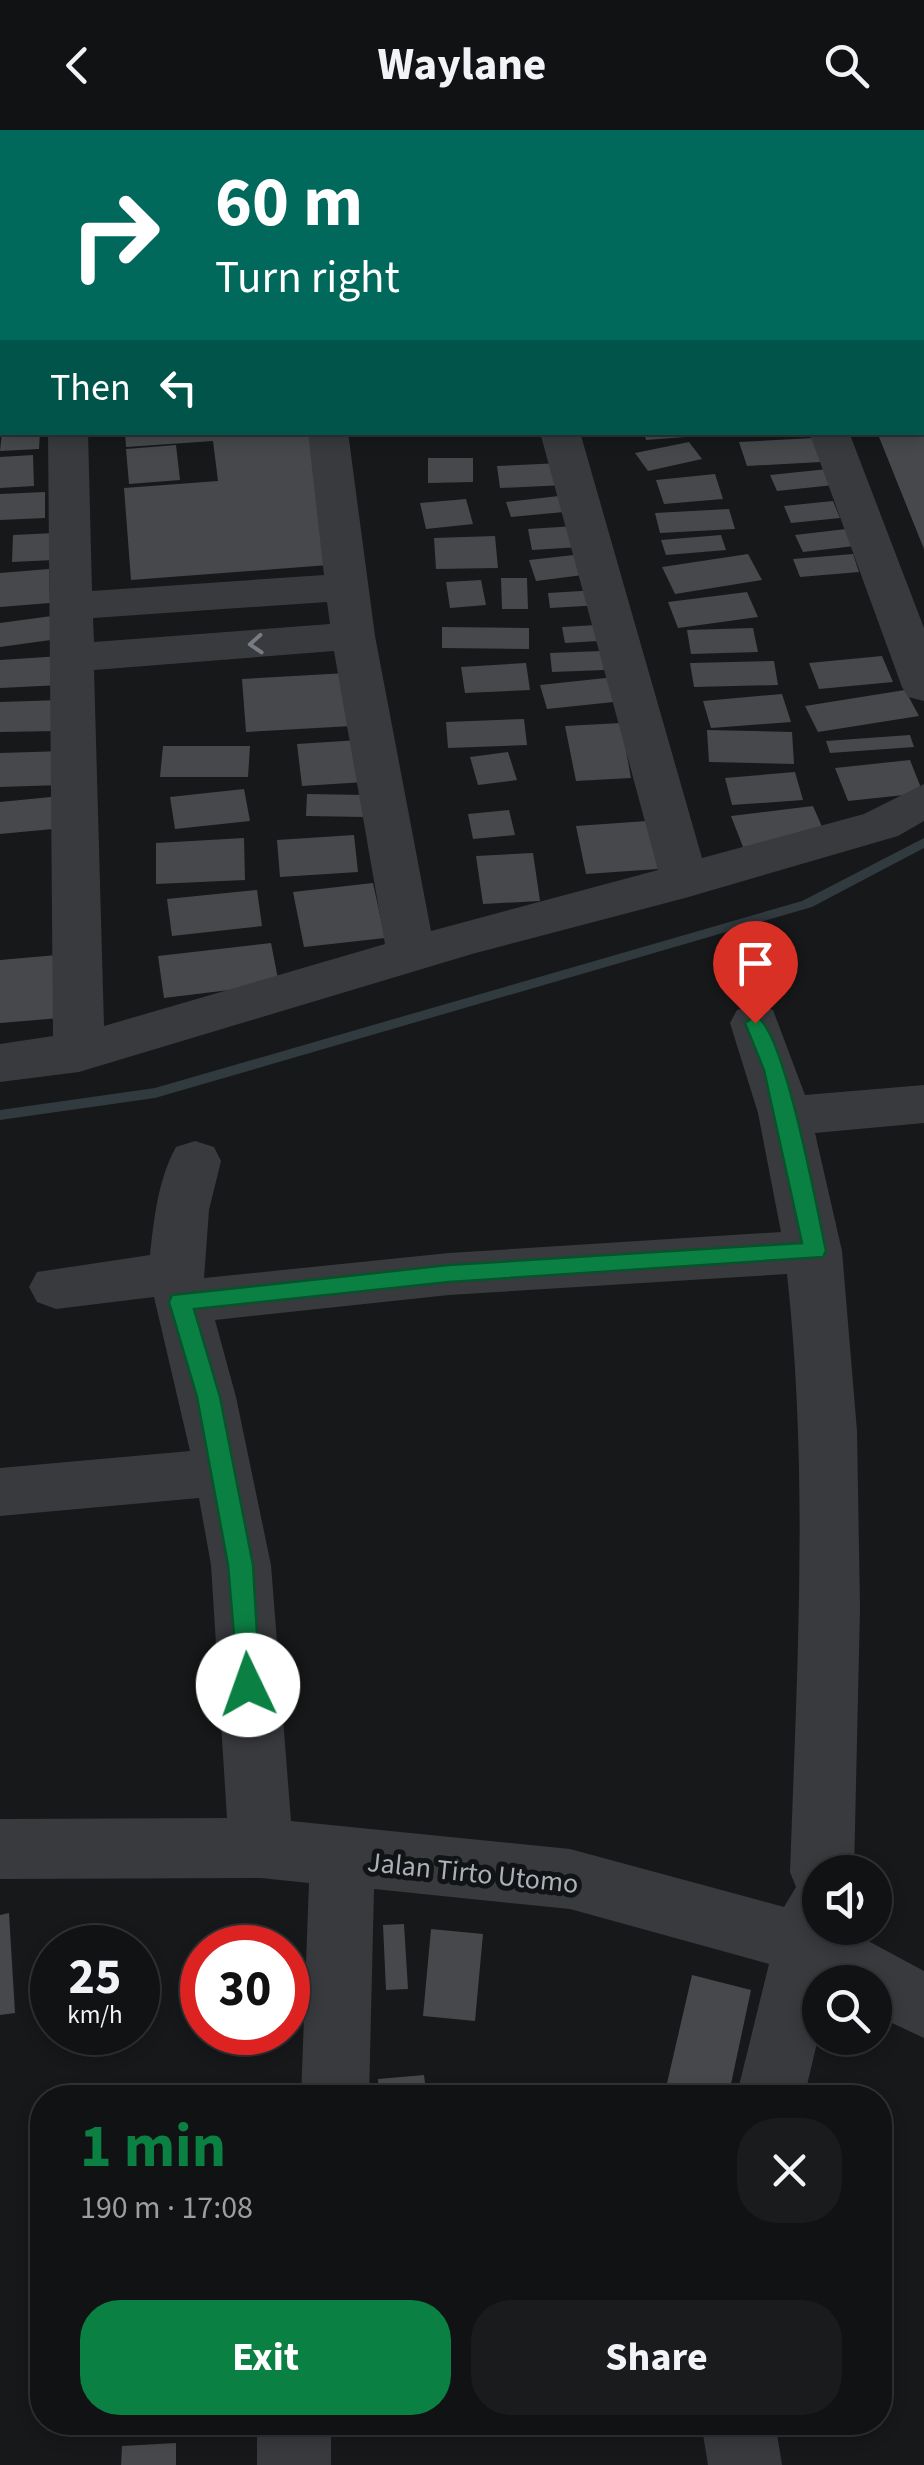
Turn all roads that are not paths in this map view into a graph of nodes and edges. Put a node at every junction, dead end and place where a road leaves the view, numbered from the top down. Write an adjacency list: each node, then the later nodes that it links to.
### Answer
1 (68, 435): 6 (street)
2 (328, 435): 5 (street)
3 (561, 435): 11 (street)
4 (830, 435): 9 (street)
5 (349, 588): 6 (street); 7 (street)
6 (72, 606): 8 (street)
7 (353, 636): 8 (street, one-way to 8); 12 (street)
8 (72, 658): 14 (street)
9 (924, 687)
10 (924, 800): 11 (street)
11 (685, 882): 12 (street)
12 (411, 954): 14 (street)
13 (755, 1023): 17 (street)
14 (79, 1054): 15 (street)
15 (0, 1063)
16 (924, 1104): 17 (street)
17 (786, 1116): 19 (street)
18 (196, 1161): 21 (street)
19 (815, 1251): 21 (street); 26 (street)
20 (56, 1287): 21 (street)
21 (178, 1287): 22 (street)
22 (224, 1472): 23 (street); 24 (street)
23 (0, 1492)
24 (261, 1848): 25 (street, Jalan Tirto Utomo); 27 (street, Jalan Tirto Utomo)
25 (0, 1849)
26 (822, 1855)
27 (342, 1858): 28 (street, Jalan Tirto Utomo); 32 (street)
28 (802, 1919)
29 (807, 1945): 33 (street)
30 (846, 1945): 31 (street, Jalan Tirto Utomo)
31 (924, 2006)
32 (335, 2085)
33 (773, 2085)
34 (294, 2435): 36 (street)
35 (740, 2435): 37 (street)
36 (294, 2465)
37 (746, 2465)

